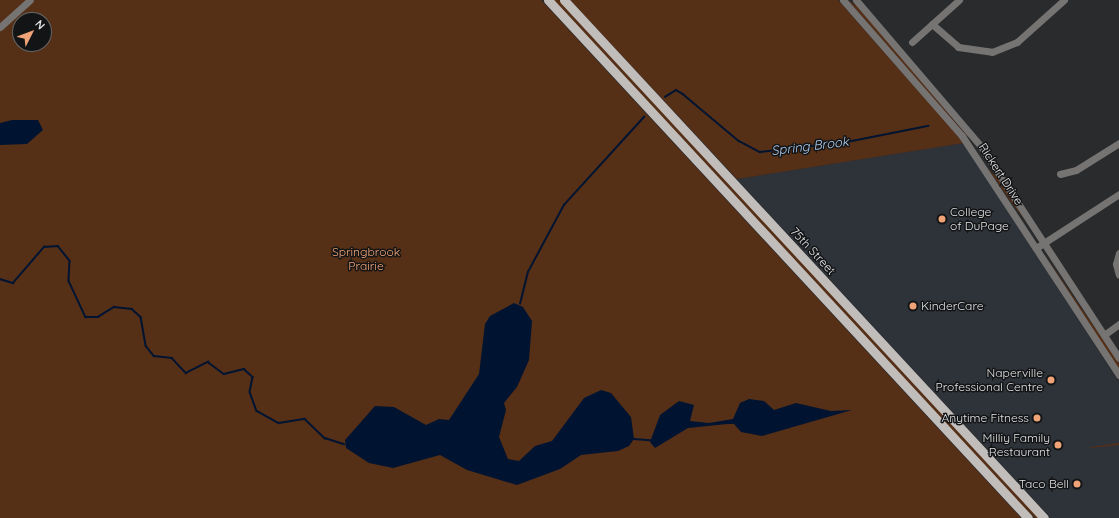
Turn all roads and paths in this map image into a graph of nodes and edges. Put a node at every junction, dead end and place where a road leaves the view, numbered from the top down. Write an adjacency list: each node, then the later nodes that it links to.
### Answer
1 (30, 0): 9 (street)
2 (548, 0): 22 (main road, 75th Street)
3 (564, 0): 23 (main road, 75th Street)
4 (843, 0): 15 (street, Rickert Drive)
5 (856, 0): 14 (street, Rickert Drive)
6 (959, 0): 8 (street)
7 (1064, 0): 8 (street)
8 (932, 24): 10 (street)
9 (0, 27)
10 (912, 42)
11 (1119, 143): 12 (street)
12 (1060, 174)
13 (1119, 194): 14 (street)
14 (1045, 242): 15 (street); 19 (street, Rickert Drive)
15 (1036, 248): 21 (street, Rickert Drive)
16 (1119, 253): 17 (street)
17 (1119, 275)
18 (1119, 324): 19 (street)
19 (1104, 335): 20 (street, Rickert Drive)
20 (1119, 358)
21 (1119, 376)
22 (1028, 518)
23 (1044, 518)

